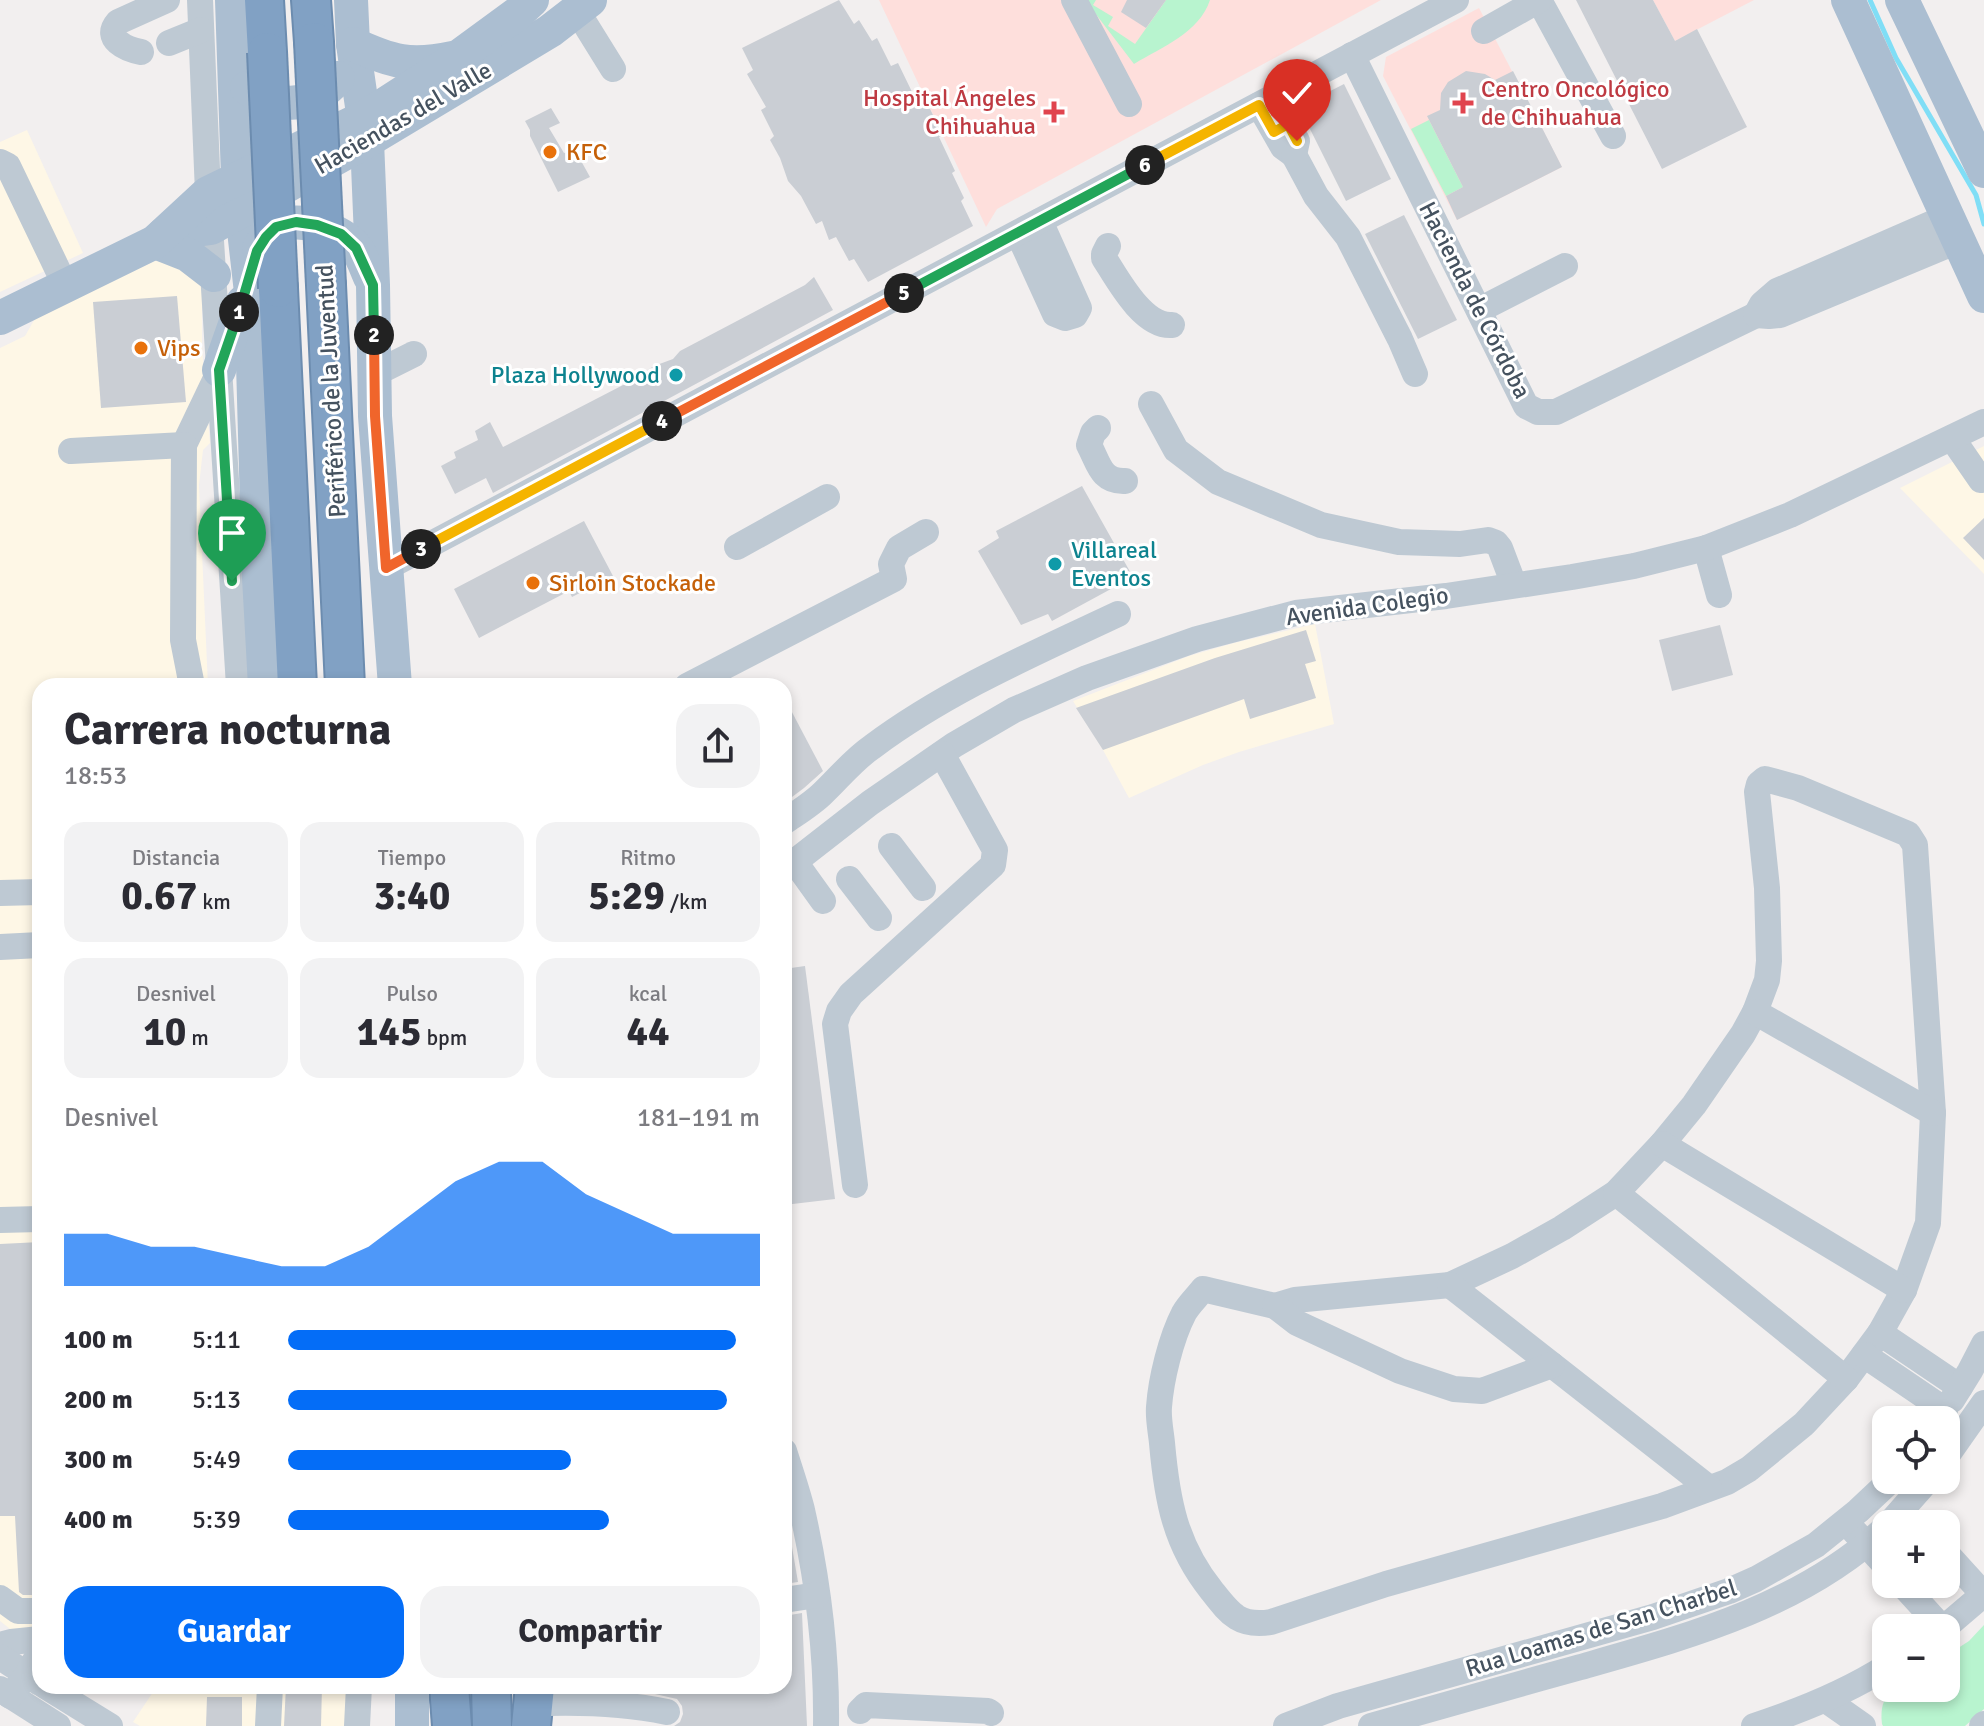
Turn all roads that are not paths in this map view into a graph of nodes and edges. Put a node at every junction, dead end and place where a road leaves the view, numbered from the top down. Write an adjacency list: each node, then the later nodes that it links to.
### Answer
1 (167, 0): 18 (street)
2 (200, 0): 14 (street)
3 (232, 0): 22 (main road)
4 (264, 0): 40 (highway, Periférico de la Juventud, bridge)
5 (311, 0): 71 (highway, Periférico de la Juventud, bridge)
6 (351, 0): 17 (main road)
7 (532, 0): 20 (main road, Haciendas del Valle)
8 (1074, 0): 25 (street)
9 (1456, 0): 19 (street)
10 (1539, 0): 15 (street); 27 (street)
11 (1848, 0): 34 (main road)
12 (1902, 0): 29 (main road)
13 (584, 5): 21 (street); 23 (main road, Haciendas del Valle)
14 (201, 30): 16 (street); 30 (street)
15 (1484, 31)
16 (169, 43)
17 (355, 50): 20 (main road); 22 (main road); 26 (main road)
18 (141, 52)
19 (1352, 55): 24 (street); 44 (street, Hacienda de Córdoba)
20 (458, 57): 23 (main road, Haciendas del Valle)
21 (613, 69)
22 (234, 72): 31 (main road)
23 (435, 86): 26 (main road, Haciendas del Valle)
24 (1266, 101): 32 (street); 50 (street)
25 (1129, 104)
26 (366, 129): 31 (main road, Haciendas del Valle); 41 (main road)
27 (1613, 136)
28 (0, 162): 42 (street)
29 (1984, 171)
30 (208, 193): 31 (main road, Haciendas del Valle); 33 (street); 35 (main road, Haciendas del Valle)
31 (240, 194): 33 (main road, Haciendas del Valle); 40 (main road)
32 (1029, 227): 39 (street); 63 (street)
33 (211, 228): 35 (main road); 38 (street)
34 (1954, 228): 43 (main road); 44 (street, Hacienda de Córdoba)
35 (160, 238): 38 (main road); 42 (main road)
36 (1108, 246): 46 (street)
37 (1565, 266): 44 (street)
38 (214, 275): 48 (street)
39 (1054, 281)
40 (264, 285): 41 (main road); 48 (main road); 69 (main road); 70 (highway, Periférico de la Juventud)
41 (373, 285): 49 (main road)
42 (66, 287): 45 (main road)
43 (1984, 296)
44 (1479, 310)
45 (2, 315)
46 (1172, 325)
47 (414, 354): 49 (street)
48 (219, 370): 55 (street); 68 (street)
49 (374, 374): 63 (main road)
50 (1415, 374)
51 (1151, 404): 64 (street)
52 (1984, 422): 54 (street, Avenida Colegio)
53 (1098, 428): 58 (street)
54 (1952, 438): 57 (street); 62 (street, Avenida Colegio)
55 (184, 445): 56 (street); 67 (street)
56 (71, 451)
57 (1981, 480)
58 (1125, 481)
59 (827, 497): 61 (street)
60 (926, 532): 73 (street)
61 (737, 547)
62 (1706, 548): 64 (street, Avenida Colegio); 65 (street)
63 (386, 568): 72 (main road)
64 (1514, 585): 74 (street, Avenida Colegio)
65 (1719, 595)
66 (1118, 614): 75 (street)
67 (190, 678)
68 (238, 678)
69 (265, 678)
70 (296, 678)
71 (345, 678)
72 (394, 678)
73 (702, 678)
74 (942, 754): 77 (street, Avenida Colegio); 90 (street)
75 (792, 816)
76 (891, 846): 80 (street)
77 (792, 866)
78 (792, 874): 83 (street)
79 (849, 879): 84 (street)
80 (923, 888)
81 (32, 892): 82 (street)
82 (0, 893)
83 (816, 906)
84 (879, 918)
85 (32, 945): 86 (street)
86 (0, 947)
87 (1755, 1012): 88 (street); 88 (street); 89 (street)
88 (1933, 1113): 95 (street)
89 (1662, 1144): 91 (street); 95 (street)
90 (855, 1185)
91 (1616, 1193): 94 (street); 101 (street)
92 (32, 1219): 93 (street)
93 (0, 1220)
94 (1450, 1285): 96 (street); 100 (street)
95 (1904, 1290): 97 (street)
96 (1275, 1306): 100 (street); 108 (street)
97 (1880, 1333): 99 (street); 102 (street)
98 (1984, 1344): 102 (street)
99 (1864, 1355): 101 (street); 104 (street)
100 (1552, 1365): 108 (street)
101 (1846, 1379): 108 (street)
102 (1960, 1387): 105 (street)
103 (1984, 1403): 106 (street)
104 (1930, 1406)
105 (1948, 1406)
106 (1960, 1437)
107 (792, 1477): 114 (street)
108 (1709, 1488)
109 (1917, 1494): 111 (street, Rua Loamas de San Charbel)
110 (1871, 1499): 144 (street, Rua Loamas de San Charbel)
111 (1904, 1510)
112 (1872, 1540): 145 (street, Rua Loamas de San Charbel)
113 (0, 1598): 116 (street)
114 (801, 1598): 143 (street)
115 (1937, 1598): 117 (street)
116 (32, 1611)
117 (1964, 1611)
118 (32, 1640): 119 (street)
119 (0, 1645)
120 (0, 1657): 122 (street)
121 (1872, 1675): 131 (street)
122 (32, 1678)
123 (32, 1683): 124 (street)
124 (5, 1692): 136 (street)
125 (58, 1694): 137 (street)
126 (270, 1694): 138 (street)
127 (359, 1694): 139 (street)
128 (412, 1694): 140 (main road)
129 (450, 1694): 141 (highway)
130 (491, 1694): 142 (highway)
131 (1826, 1700): 146 (street); 147 (street)
132 (542, 1705): 134 (street)
133 (860, 1711): 135 (street)
134 (667, 1712)
135 (991, 1713)
136 (58, 1726)
137 (110, 1726)
138 (268, 1726)
139 (357, 1726)
140 (412, 1726)
141 (452, 1726)
142 (492, 1726)
143 (826, 1726)
144 (1286, 1726)
145 (1371, 1726)
146 (1754, 1726)
147 (1863, 1726)

